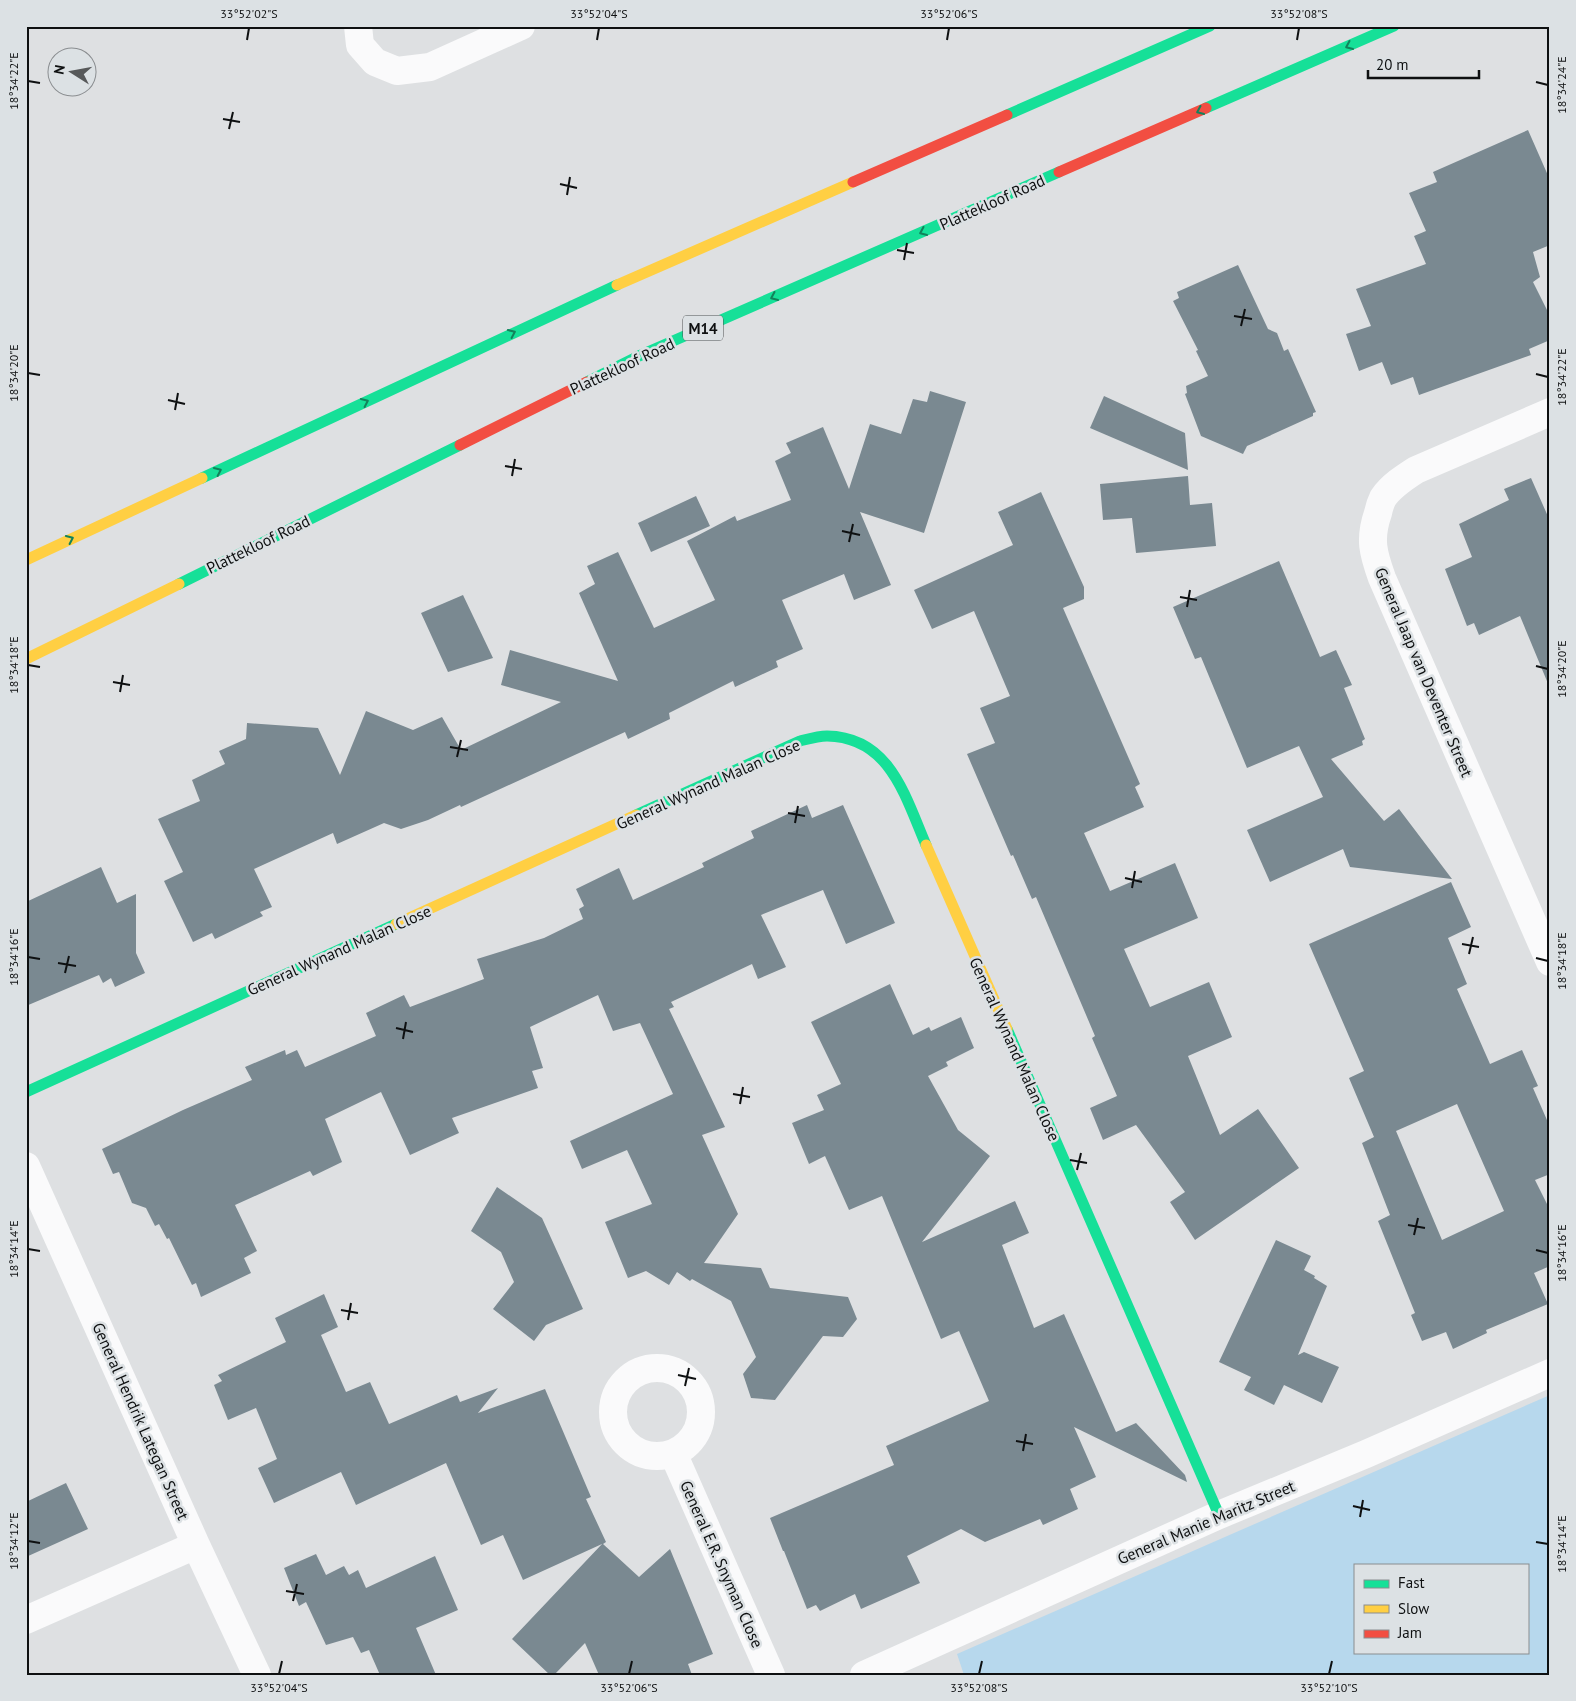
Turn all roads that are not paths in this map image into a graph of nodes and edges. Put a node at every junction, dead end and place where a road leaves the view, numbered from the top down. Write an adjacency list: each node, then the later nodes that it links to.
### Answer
1 (358, 26): 2 (street)
2 (521, 26)
3 (1210, 26): 6 (main road, one-way to 3)
4 (1394, 26): 7 (main road, Plattekloof Road / M14, one-way to 7)
5 (1550, 412): 8 (street, General Jaap van Deventer Street)
6 (26, 560)
7 (26, 659)
8 (1550, 962)
9 (26, 1092): 13 (main road, General Wynand Malan Close)
10 (26, 1166): 14 (street, General Hendrik Lategan Street)
11 (1550, 1373): 13 (street, General Manie Maritz Street)
12 (673, 1453): 17 (street, General E.R. Snyman Close)
13 (1219, 1515): 18 (street, General Manie Maritz Street)
14 (196, 1545): 15 (street); 16 (street, General Hendrik Lategan Street)
15 (26, 1620)
16 (257, 1675)
17 (771, 1675)
18 (864, 1675)

